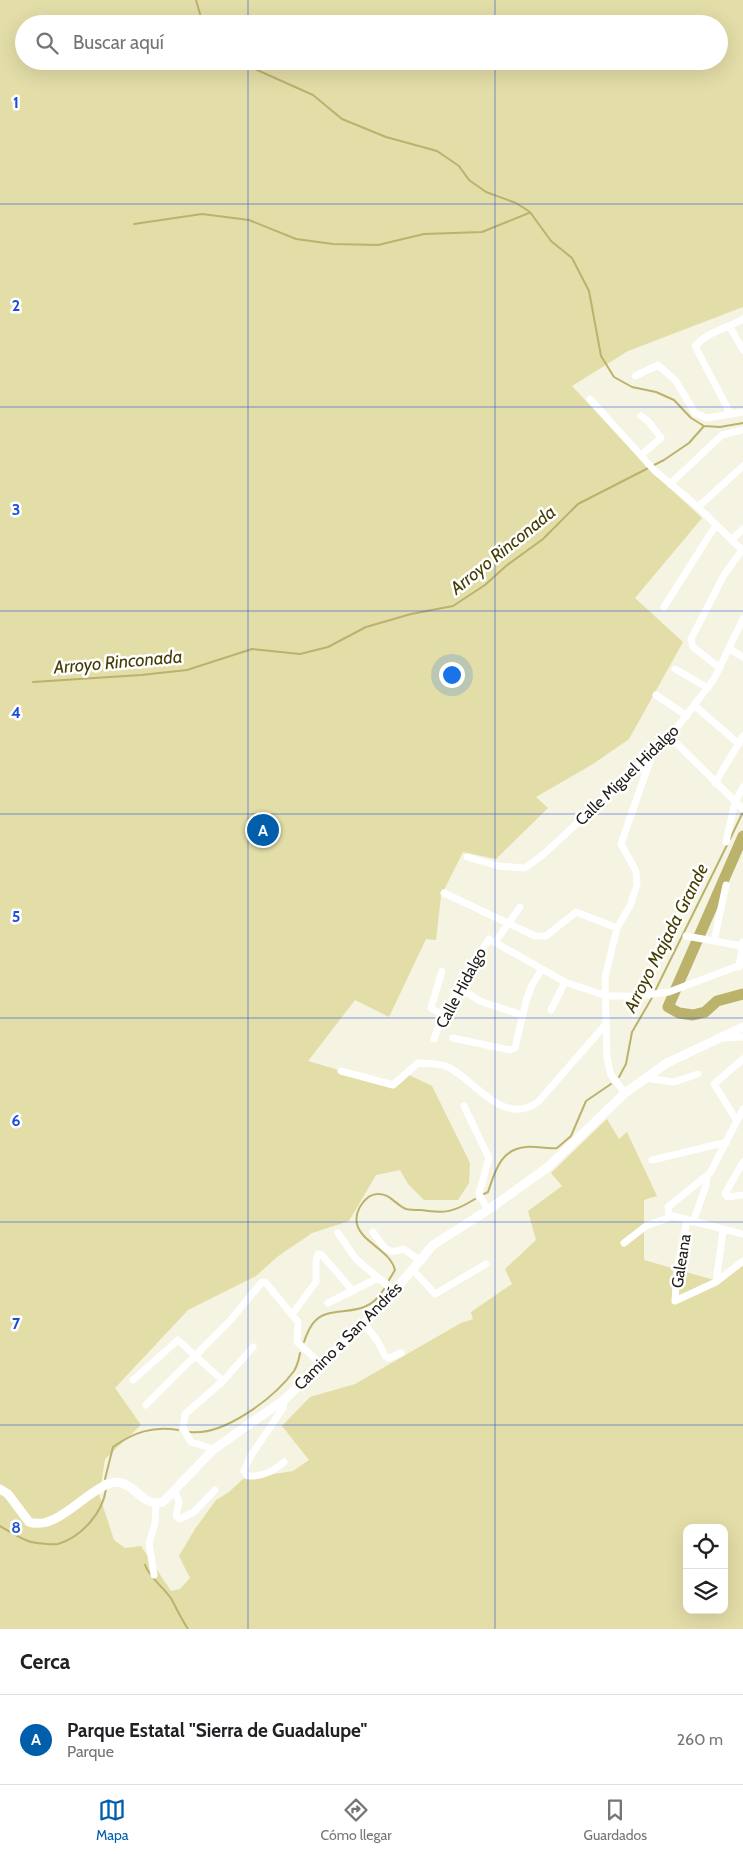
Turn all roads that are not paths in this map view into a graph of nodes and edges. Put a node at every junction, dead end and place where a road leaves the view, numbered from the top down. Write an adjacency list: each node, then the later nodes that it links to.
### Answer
1 (743, 319): 2 (street)
2 (730, 327): 3 (street); 7 (street)
3 (743, 350)
4 (635, 376): 7 (street)
5 (590, 398): 10 (street)
6 (743, 412): 7 (street)
7 (730, 413)
8 (640, 416): 10 (street)
9 (743, 430): 12 (street)
10 (641, 455): 12 (street)
11 (743, 466): 13 (street)
12 (670, 484): 13 (street)
13 (698, 507): 14 (street)
14 (716, 525): 16 (street); 18 (street)
15 (743, 529): 16 (street)
16 (731, 540): 17 (street)
17 (742, 551): 22 (street)
18 (664, 607)
19 (743, 620): 20 (street, Calle Miguel Hidalgo)
20 (730, 649): 21 (street); 22 (street, Calle Miguel Hidalgo)
21 (743, 656)
22 (720, 668): 24 (street, Calle Miguel Hidalgo)
23 (675, 669): 24 (street)
24 (708, 688): 26 (street, Calle Miguel Hidalgo)
25 (656, 695): 27 (street)
26 (695, 706): 27 (street, Calle Miguel Hidalgo); 30 (street)
27 (687, 716): 29 (street, Calle Miguel Hidalgo)
28 (743, 736): 30 (street)
29 (670, 737): 31 (street, Calle Miguel Hidalgo); 32 (street)
30 (739, 744): 32 (street)
31 (652, 754): 37 (street, Calle Miguel Hidalgo); 42 (street)
32 (715, 783): 34 (street)
33 (743, 787): 34 (street)
34 (735, 802): 35 (street); 36 (street)
35 (743, 809)
36 (726, 842)
37 (467, 857)
38 (726, 885): 44 (street)
39 (444, 893): 41 (street)
40 (520, 907): 41 (street)
41 (508, 924): 42 (street); 45 (street)
42 (618, 928): 52 (street)
43 (686, 936): 44 (street)
44 (714, 941): 46 (street)
45 (496, 942): 48 (street); 51 (street, Calle Hidalgo)
46 (743, 944): 47 (street)
47 (741, 965): 52 (street)
48 (542, 969): 50 (street); 54 (street)
49 (442, 971): 55 (street)
50 (566, 982): 52 (street); 53 (street)
51 (460, 988): 54 (street); 55 (street, Calle Hidalgo)
52 (606, 996): 56 (street)
53 (551, 1010)
54 (522, 1014): 59 (street)
55 (444, 1015): 61 (street, Calle Hidalgo)
56 (606, 1024): 63 (street); 66 (street)
57 (743, 1027): 60 (street, Camino a San Andrés)
58 (743, 1037): 60 (street)
59 (453, 1038)
60 (717, 1038): 65 (street, Camino a San Andrés)
61 (434, 1039)
62 (743, 1059): 69 (street)
63 (341, 1071)
64 (698, 1074): 65 (street)
65 (646, 1078): 66 (street, Camino a San Andrés)
66 (625, 1092): 75 (street, Camino a San Andrés)
67 (464, 1106): 75 (street)
68 (743, 1109): 69 (street)
69 (737, 1121): 70 (street)
70 (727, 1142): 71 (street); 73 (street)
71 (652, 1160)
72 (743, 1162): 74 (street)
73 (708, 1176): 76 (street); 77 (street, Galeana)
74 (743, 1195)
75 (488, 1210): 83 (street, Camino a San Andrés)
76 (669, 1215): 77 (street); 82 (street)
77 (690, 1221): 78 (street); 88 (street, Galeana)
78 (724, 1230): 81 (street); 88 (street)
79 (373, 1232): 83 (street)
80 (338, 1233): 87 (street)
81 (743, 1234)
82 (624, 1243)
83 (419, 1260): 86 (street, Camino a San Andrés)
84 (743, 1261): 88 (street)
85 (486, 1264): 86 (street)
86 (412, 1269): 90 (street, Camino a San Andrés)
87 (378, 1278): 89 (street); 90 (street)
88 (716, 1282)
89 (353, 1290): 91 (street); 92 (street)
90 (395, 1292): 93 (street, Camino a San Andrés)
91 (328, 1303)
92 (293, 1313): 96 (street); 97 (street)
93 (363, 1323): 95 (street); 97 (street, Camino a San Andrés)
94 (253, 1347): 99 (street)
95 (401, 1353)
96 (197, 1355): 98 (street); 99 (street); 101 (street)
97 (320, 1363): 100 (street, Camino a San Andrés)
98 (133, 1380)
99 (223, 1381): 102 (street)
100 (284, 1400): 102 (street, Camino a San Andrés); 103 (street)
101 (146, 1405)
102 (214, 1450): 106 (street, Camino a San Andrés)
103 (284, 1462)
104 (0, 1489): 107 (street)
105 (215, 1490): 106 (street)
106 (175, 1492): 107 (street, Camino a San Andrés)
107 (156, 1503): 108 (street)
108 (154, 1575)

